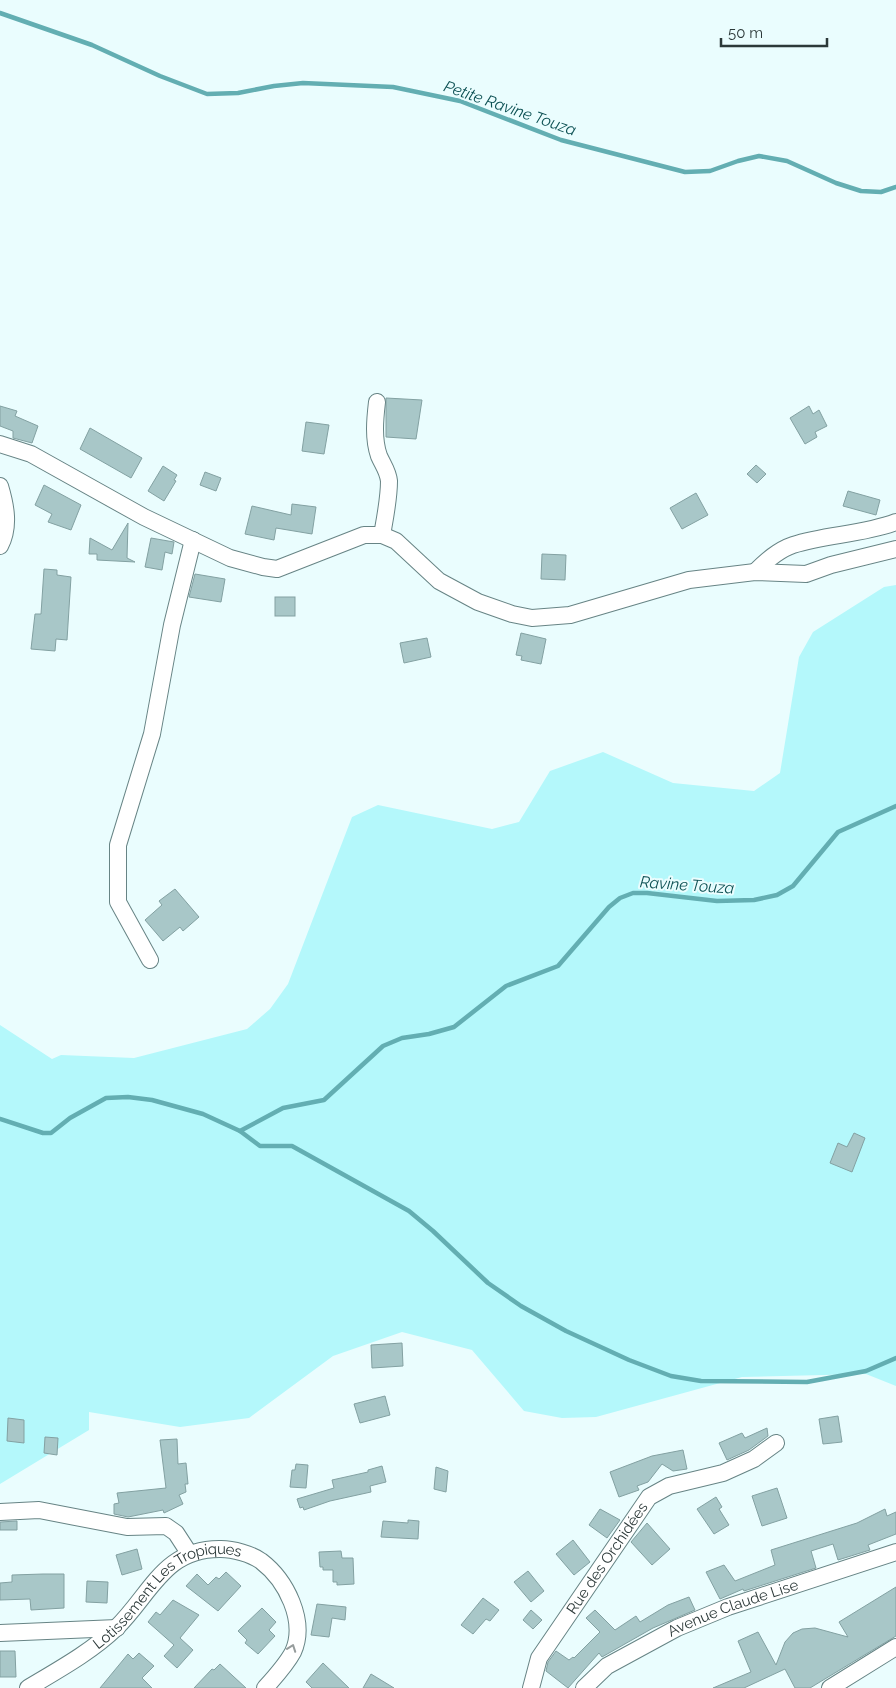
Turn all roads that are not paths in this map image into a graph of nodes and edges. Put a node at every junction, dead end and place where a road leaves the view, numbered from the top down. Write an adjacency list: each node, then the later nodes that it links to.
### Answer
1 (377, 402): 5 (street)
2 (0, 444): 6 (street)
3 (0, 486): 7 (street)
4 (896, 522): 9 (street)
5 (382, 536): 6 (street); 9 (street)
6 (193, 540): 10 (street)
7 (0, 546)
8 (896, 549): 9 (street)
9 (755, 572)
10 (150, 960)
11 (776, 1443): 22 (street, Rue des Orchidées)
12 (0, 1512): 14 (street)
13 (896, 1552): 23 (street, Avenue Claude Lise)
14 (188, 1553): 15 (street, Lotissement Les Tropiques); 21 (street, Lotissement Les Tropiques, one-way to 14)
15 (117, 1628): 16 (street); 19 (street, Lotissement Les Tropiques)
16 (66, 1630): 17 (street); 19 (street)
17 (0, 1633)
18 (896, 1647): 24 (street)
19 (76, 1658): 20 (street, Lotissement Les Tropiques)
20 (28, 1688)
21 (265, 1688)
22 (531, 1688)
23 (584, 1688)
24 (830, 1688)

